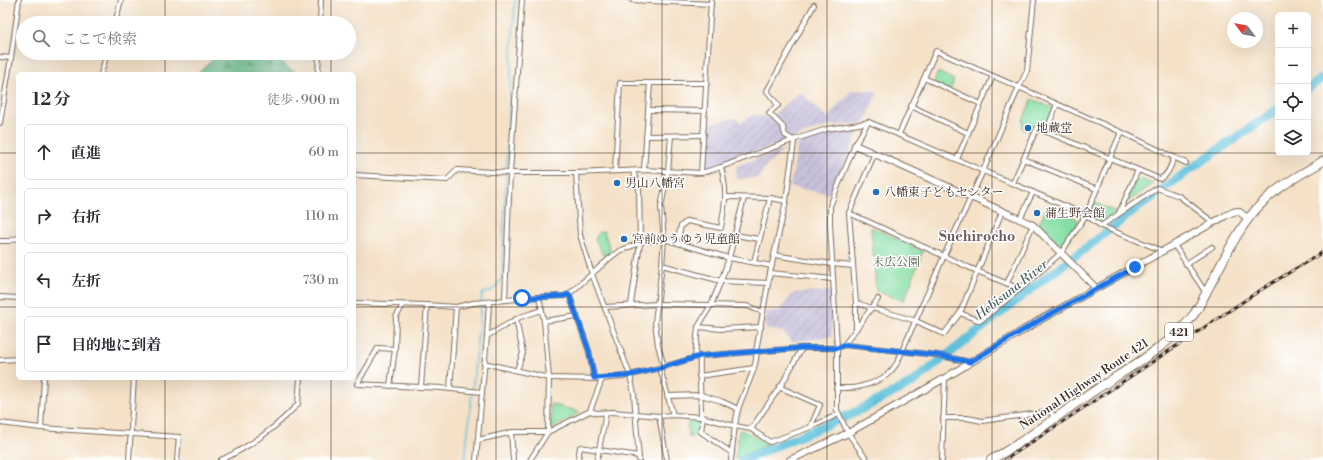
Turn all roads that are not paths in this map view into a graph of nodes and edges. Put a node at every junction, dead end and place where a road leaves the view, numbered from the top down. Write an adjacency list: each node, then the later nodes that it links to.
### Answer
1 (19, 0): 9 (street)
2 (121, 0): 10 (street)
3 (321, 0): 11 (street)
4 (522, 0): 56 (street)
5 (632, 0): 7 (street)
6 (1034, 0): 23 (street)
7 (711, 2): 22 (street)
8 (814, 5): 38 (street)
9 (17, 16)
10 (117, 16)
11 (320, 16)
12 (16, 22): 14 (street)
13 (0, 57): 14 (street)
14 (11, 58): 30 (street)
15 (105, 60): 17 (street)
16 (319, 60): 18 (street)
17 (102, 72)
18 (318, 72)
19 (993, 76): 20 (street); 23 (street); 24 (street)
20 (924, 78): 24 (street); 26 (street)
21 (650, 83): 22 (street); 27 (street); 50 (street)
22 (707, 83): 28 (street)
23 (1019, 87): 25 (street); 53 (street)
24 (980, 104): 33 (street)
25 (1057, 104): 31 (street); 32 (street)
26 (911, 106): 33 (street); 34 (street)
27 (648, 110): 28 (street); 36 (street)
28 (705, 111): 35 (street)
29 (869, 122): 34 (street); 38 (street); 39 (street)
30 (0, 123)
31 (1046, 132): 41 (street); 43 (street)
32 (1121, 132): 41 (street); 42 (street)
33 (968, 133): 44 (street)
34 (898, 134): 44 (street)
35 (704, 135): 37 (street); 55 (street)
36 (646, 136): 37 (street); 48 (street)
37 (671, 136): 52 (street)
38 (793, 140): 47 (street); 65 (street)
39 (855, 145): 40 (street); 90 (street)
40 (874, 155): 64 (street); 66 (street)
41 (1110, 158): 49 (street); 59 (street)
42 (1174, 158): 46 (street); 49 (street)
43 (1023, 159): 58 (street); 59 (street)
44 (957, 160): 53 (street)
45 (1323, 161): 71 (highway, National Highway Route 421 / 421)
46 (1186, 163)
47 (721, 168): 55 (street); 61 (street)
48 (644, 170): 51 (street); 52 (street)
49 (1138, 170): 68 (street)
50 (614, 171): 51 (street); 54 (street)
51 (633, 171): 80 (street)
52 (668, 171): 55 (street); 77 (street)
53 (983, 171): 58 (street); 64 (street)
54 (576, 173): 56 (street); 97 (street)
55 (701, 173)
56 (510, 174): 57 (street); 110 (street)
57 (356, 175)
58 (1013, 183): 60 (street)
59 (1097, 189): 69 (street)
60 (1033, 192): 69 (street); 70 (street)
61 (726, 197): 62 (street); 81 (street)
62 (744, 198): 63 (street); 75 (street)
63 (770, 198): 65 (street); 78 (street)
64 (971, 198): 67 (street); 87 (street)
65 (786, 201): 86 (street)
66 (849, 212): 87 (street); 94 (street)
67 (1002, 212): 70 (street); 95 (street)
68 (1119, 213): 72 (street); 74 (street)
69 (1086, 215): 74 (street); 85 (street)
70 (1020, 219): 73 (street)
71 (1249, 219): 72 (street); 105 (highway, National Highway Route 421 / 421)
72 (1213, 222): 82 (street)
73 (1033, 225): 85 (street); 101 (street)
74 (1101, 226): 84 (street)
75 (735, 235): 78 (street); 88 (street)
76 (16, 239): 79 (street)
77 (664, 239): 80 (street); 81 (street); 92 (street)
78 (759, 239): 89 (street)
79 (0, 241)
80 (640, 242): 97 (street); 115 (street)
81 (677, 242): 88 (street)
82 (1174, 245): 84 (street); 91 (street)
83 (1212, 247): 91 (street)
84 (1164, 251): 102 (street)
85 (1061, 253): 102 (street); 103 (street)
86 (774, 255): 90 (street); 93 (street)
87 (944, 256): 95 (street); 127 (street)
88 (729, 258): 89 (street); 99 (street)
89 (754, 262): 93 (street)
90 (832, 264): 94 (street); 98 (street)
91 (1186, 264): 105 (street)
92 (662, 265): 99 (street); 116 (street)
93 (772, 266): 96 (street)
94 (853, 266): 113 (street)
95 (977, 270): 101 (street); 124 (street)
96 (770, 273): 98 (street); 100 (street)
97 (592, 274): 104 (street); 120 (street)
98 (833, 279): 136 (street)
99 (721, 282): 100 (street); 118 (street)
100 (768, 283): 123 (street)
101 (1007, 283): 103 (street)
102 (1096, 288): 142 (street)
103 (1020, 289): 124 (street)
104 (569, 294): 107 (street); 125 (street)
105 (1206, 294): 173 (highway, National Highway Route 421 / 421)
106 (0, 297): 108 (street)
107 (539, 297): 110 (street); 122 (street)
108 (16, 298)
109 (878, 299): 121 (street)
110 (506, 300): 111 (street)
111 (489, 302): 119 (street); 132 (street)
112 (356, 303): 114 (street)
113 (856, 303): 121 (street); 131 (street)
114 (403, 304): 117 (street); 134 (street)
115 (631, 304): 116 (street); 120 (street)
116 (657, 304): 118 (street); 144 (street)
117 (426, 305): 119 (street); 157 (street)
118 (711, 305): 123 (street); 129 (street)
119 (456, 307): 160 (street)
120 (605, 307): 147 (street)
121 (872, 308): 127 (street); 131 (street)
122 (542, 310): 126 (street); 128 (street)
123 (763, 312): 130 (street)
124 (960, 313): 127 (street)
125 (577, 316): 128 (street); 150 (street)
126 (516, 319): 132 (street); 146 (street)
127 (916, 321): 138 (street)
128 (544, 322): 149 (street)
129 (698, 327): 130 (street); 139 (street)
130 (761, 327): 137 (street)
131 (856, 329): 133 (street)
132 (487, 336): 143 (street)
133 (844, 345): 136 (street); 138 (street)
134 (396, 348): 156 (street); 156 (street)
135 (802, 348): 136 (street); 137 (street); 158 (street)
136 (837, 348): 159 (street)
137 (756, 350): 139 (street); 145 (street)
138 (902, 351): 142 (street); 159 (street)
139 (697, 356): 144 (street); 148 (street)
140 (16, 359): 141 (street)
141 (0, 360)
142 (970, 362): 151 (street)
143 (484, 363): 146 (street); 161 (street)
144 (662, 368): 147 (street); 163 (street)
145 (754, 368): 148 (street); 164 (street)
146 (518, 370): 149 (street)
147 (630, 375): 152 (street); 167 (street)
148 (699, 376): 162 (street)
149 (549, 378): 150 (street); 180 (street)
150 (594, 378): 152 (street)
151 (945, 378): 172 (street); 181 (street)
152 (602, 379): 165 (street)
153 (44, 380): 177 (street)
154 (134, 380): 182 (street)
155 (300, 380): 189 (street)
156 (390, 386): 157 (street)
157 (421, 387): 160 (street)
158 (779, 388): 176 (street); 178 (street)
159 (836, 388): 170 (street)
160 (450, 389): 161 (street)
161 (482, 392): 183 (street)
162 (701, 395): 163 (street); 164 (street); 171 (street)
163 (667, 396): 169 (street)
164 (738, 409): 175 (street)
165 (590, 411): 166 (street); 180 (street)
166 (606, 413): 167 (street); 184 (street)
167 (636, 415): 168 (street); 186 (street)
168 (659, 416): 169 (street); 195 (street)
169 (673, 416): 171 (street)
170 (840, 416): 176 (street); 181 (street)
171 (702, 417): 175 (street); 185 (street)
172 (943, 418): 173 (street); 199 (street)
173 (1055, 419): 200 (highway, National Highway Route 421 / 421)
174 (0, 423): 177 (street)
175 (735, 426): 178 (street); 185 (street)
176 (811, 427): 178 (street)
177 (41, 428): 182 (street)
178 (751, 429)
179 (511, 432): 180 (street); 183 (street); 191 (street)
180 (548, 432): 192 (street)
181 (848, 433): 197 (street); 198 (street)
182 (131, 434): 187 (street); 188 (street)
183 (478, 440): 190 (street)
184 (599, 450): 186 (street); 193 (street); 194 (street)
185 (732, 453): 196 (street)
186 (639, 458)
187 (129, 460)
188 (178, 460)
189 (221, 460)
190 (476, 460)
191 (513, 460)
192 (530, 460)
193 (578, 460)
194 (597, 460)
195 (668, 460)
196 (731, 460)
197 (792, 460)
198 (867, 460)
199 (942, 460)
200 (991, 460)

